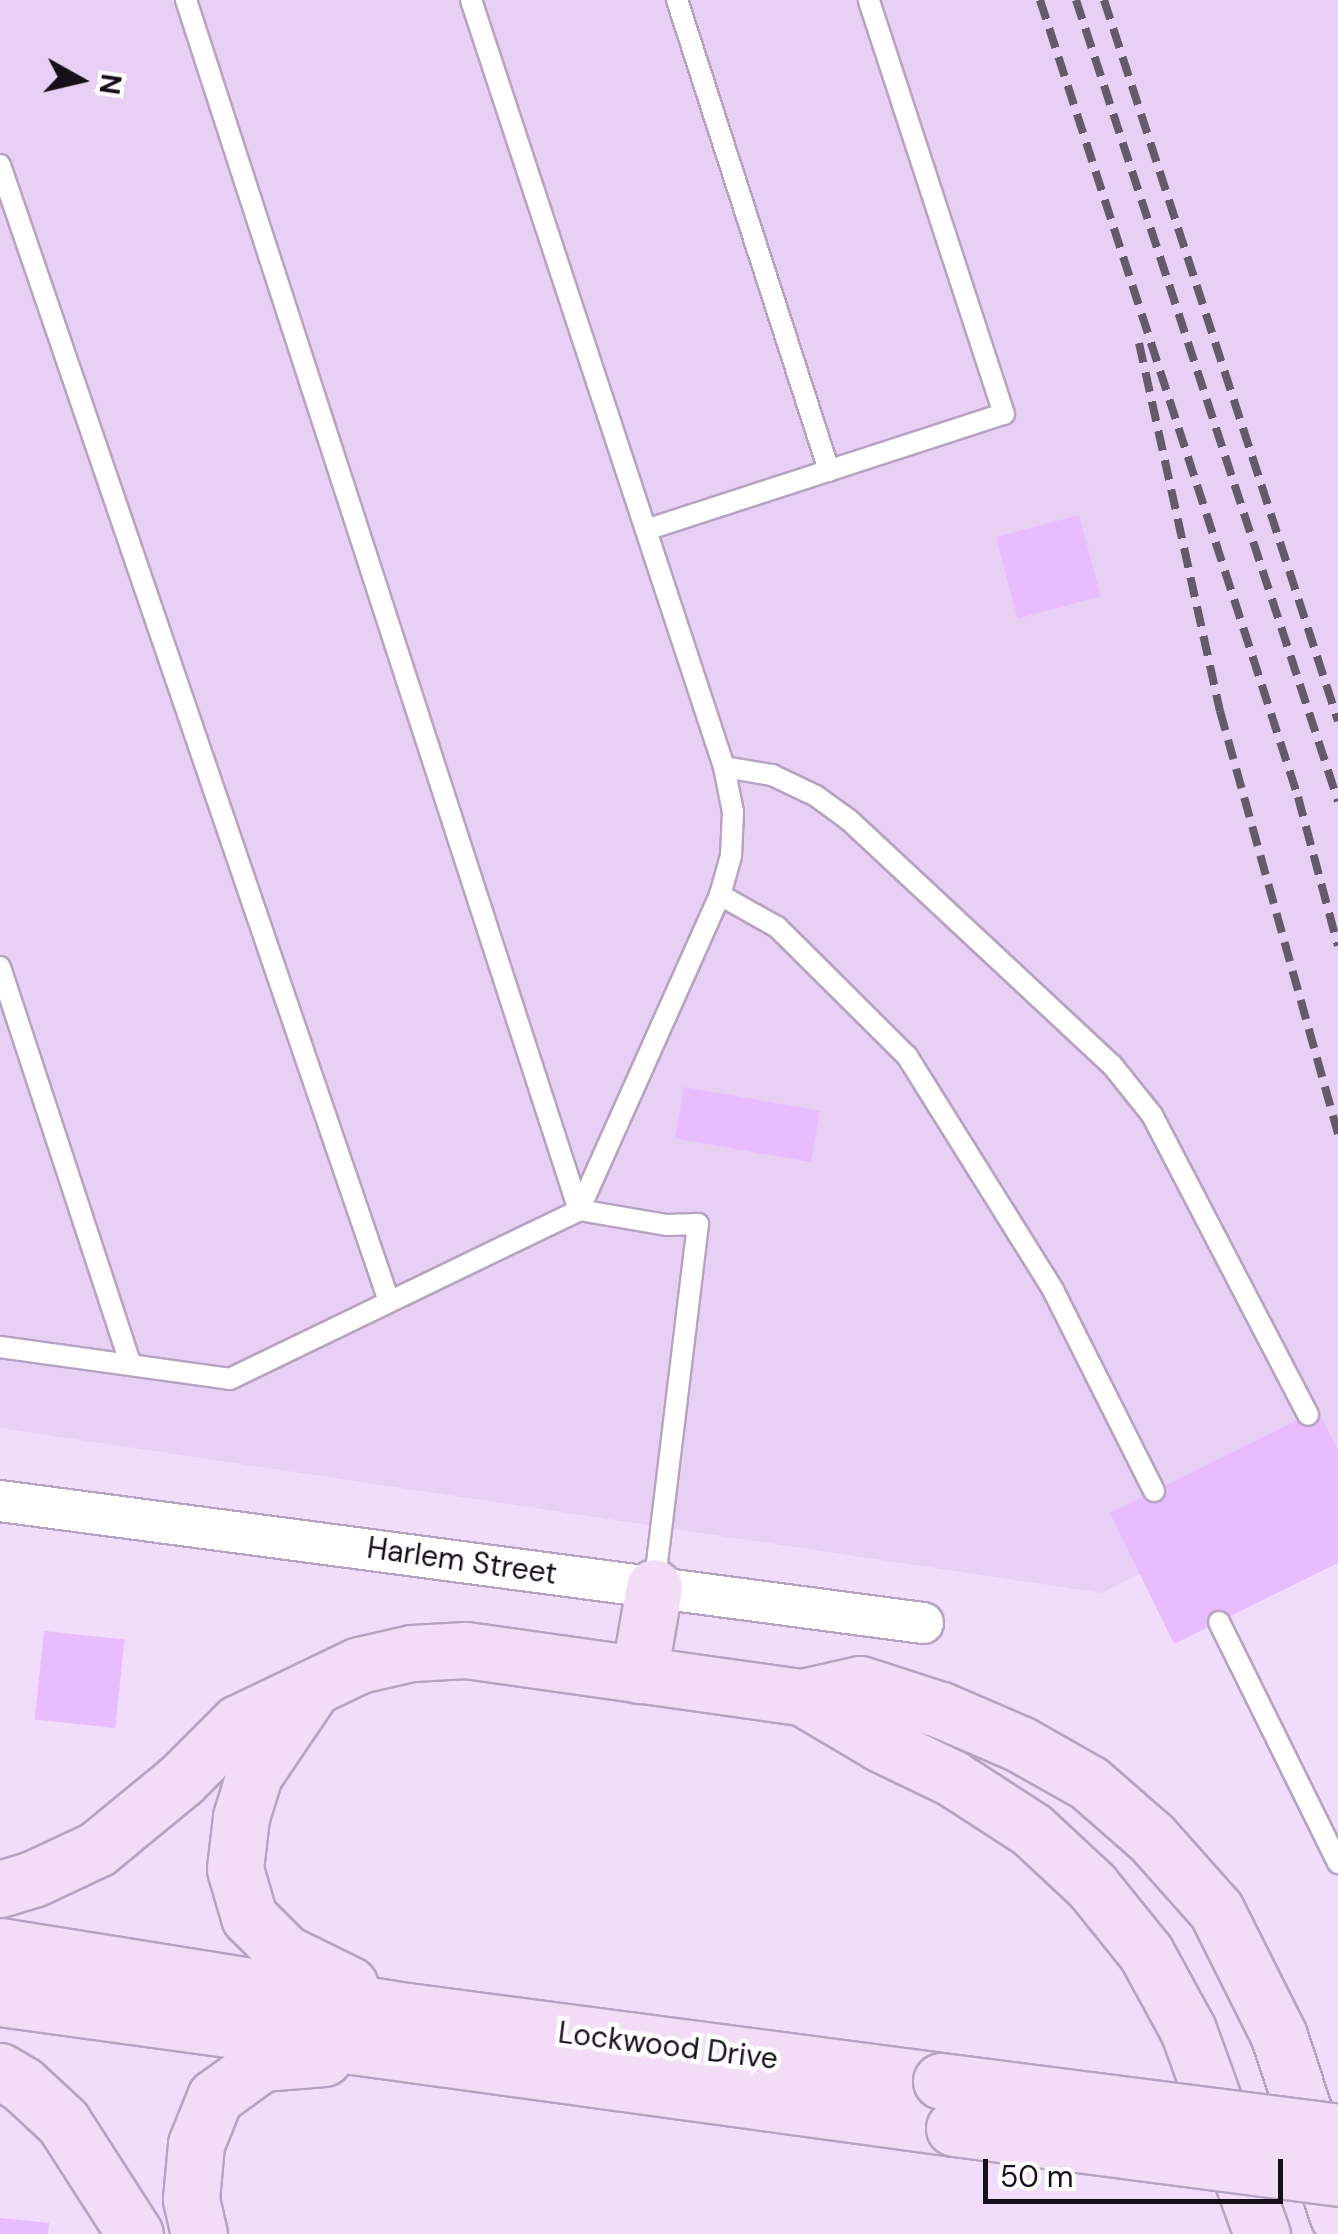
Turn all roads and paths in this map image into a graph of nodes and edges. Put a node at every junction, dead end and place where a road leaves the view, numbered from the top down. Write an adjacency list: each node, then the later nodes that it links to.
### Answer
1 (186, 0): 11 (lane)
2 (471, 0): 7 (lane)
3 (676, 0): 6 (lane)
4 (870, 0): 6 (lane)
5 (0, 165): 12 (lane)
6 (830, 471): 7 (lane)
7 (646, 530): 8 (lane)
8 (724, 767): 9 (lane); 15 (lane)
9 (720, 896): 11 (lane); 16 (lane)
10 (0, 967): 14 (lane)
11 (580, 1210): 12 (lane); 18 (lane)
12 (389, 1301): 14 (lane)
13 (0, 1346): 14 (lane)
14 (131, 1365)
15 (1308, 1415)
16 (1154, 1491)
17 (0, 1500): 18 (street, Harlem Street)
18 (654, 1587): 20 (street, Harlem Street); 21 (main road)
19 (1219, 1622): 24 (lane)
20 (923, 1624)
21 (640, 1675): 22 (main road); 23 (main road)
22 (314, 1687): 25 (main road); 28 (main road)
23 (802, 1697): 33 (main road); 36 (main road)
24 (1338, 1862)
25 (0, 1888)
26 (0, 1946): 28 (main road, Lockwood Drive)
27 (0, 1998): 28 (main road, Lockwood Drive)
28 (407, 2031): 30 (main road, Lockwood Drive); 35 (main road)
29 (0, 2070): 34 (main road)
30 (948, 2105): 31 (main road, Lockwood Drive, bridge); 32 (main road, Lockwood Drive, bridge)
31 (1338, 2132)
32 (1338, 2178)
33 (1338, 2216)
34 (135, 2234)
35 (200, 2234)
36 (1262, 2234)

